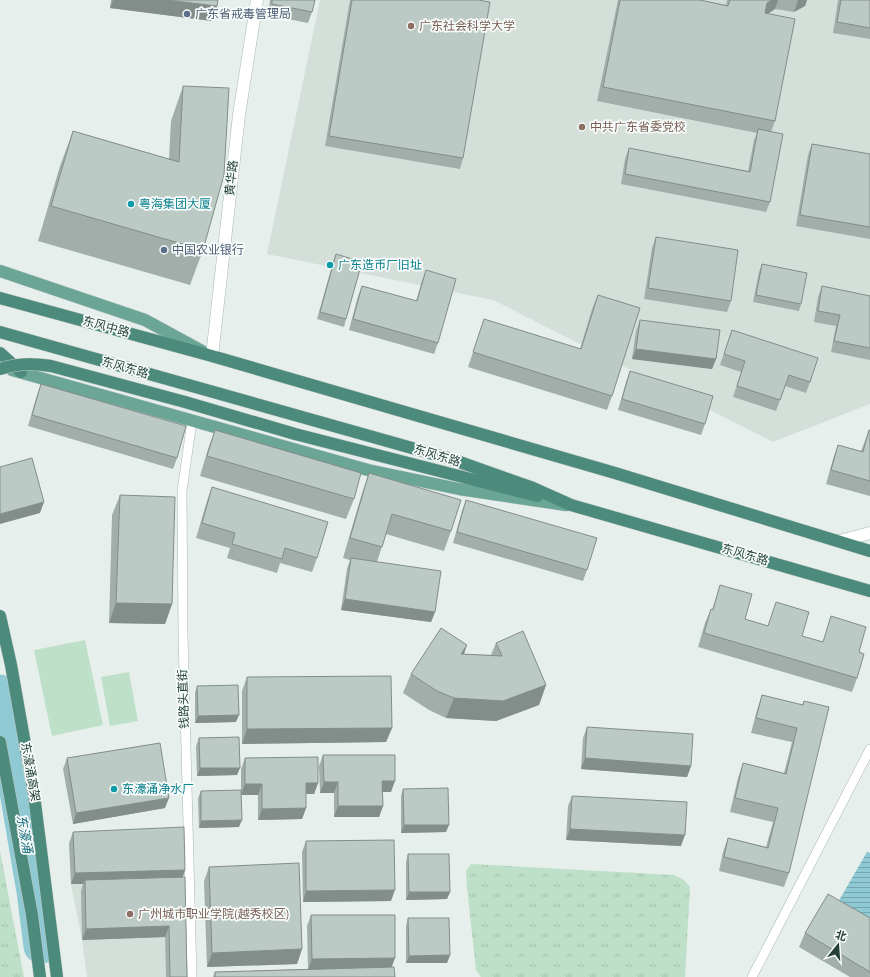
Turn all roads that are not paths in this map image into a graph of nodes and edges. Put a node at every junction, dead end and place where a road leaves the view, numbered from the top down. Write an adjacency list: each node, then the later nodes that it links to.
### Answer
1 (257, 0): 6 (street, 黄华路)
2 (0, 271): 6 (main road)
3 (0, 298): 6 (highway, 东风中路)
4 (0, 332): 10 (highway, 东风东路)
5 (0, 353): 8 (highway)
6 (212, 356): 12 (highway)
7 (0, 368): 8 (main road); 10 (highway, bridge)
8 (21, 372): 9 (main road)
9 (192, 421): 10 (main road); 21 (lane, 钱路头直街)
10 (572, 505): 15 (highway, 东风东路)
11 (870, 533): 12 (street)
12 (839, 540): 13 (main road); 14 (highway)
13 (870, 544)
14 (870, 551)
15 (870, 591)
16 (0, 616): 20 (highway, 东濠涌高架)
17 (1, 748): 19 (highway, 东濠涌高架)
18 (870, 749): 22 (lane)
19 (40, 977)
20 (57, 977)
21 (192, 977)
22 (752, 977)

